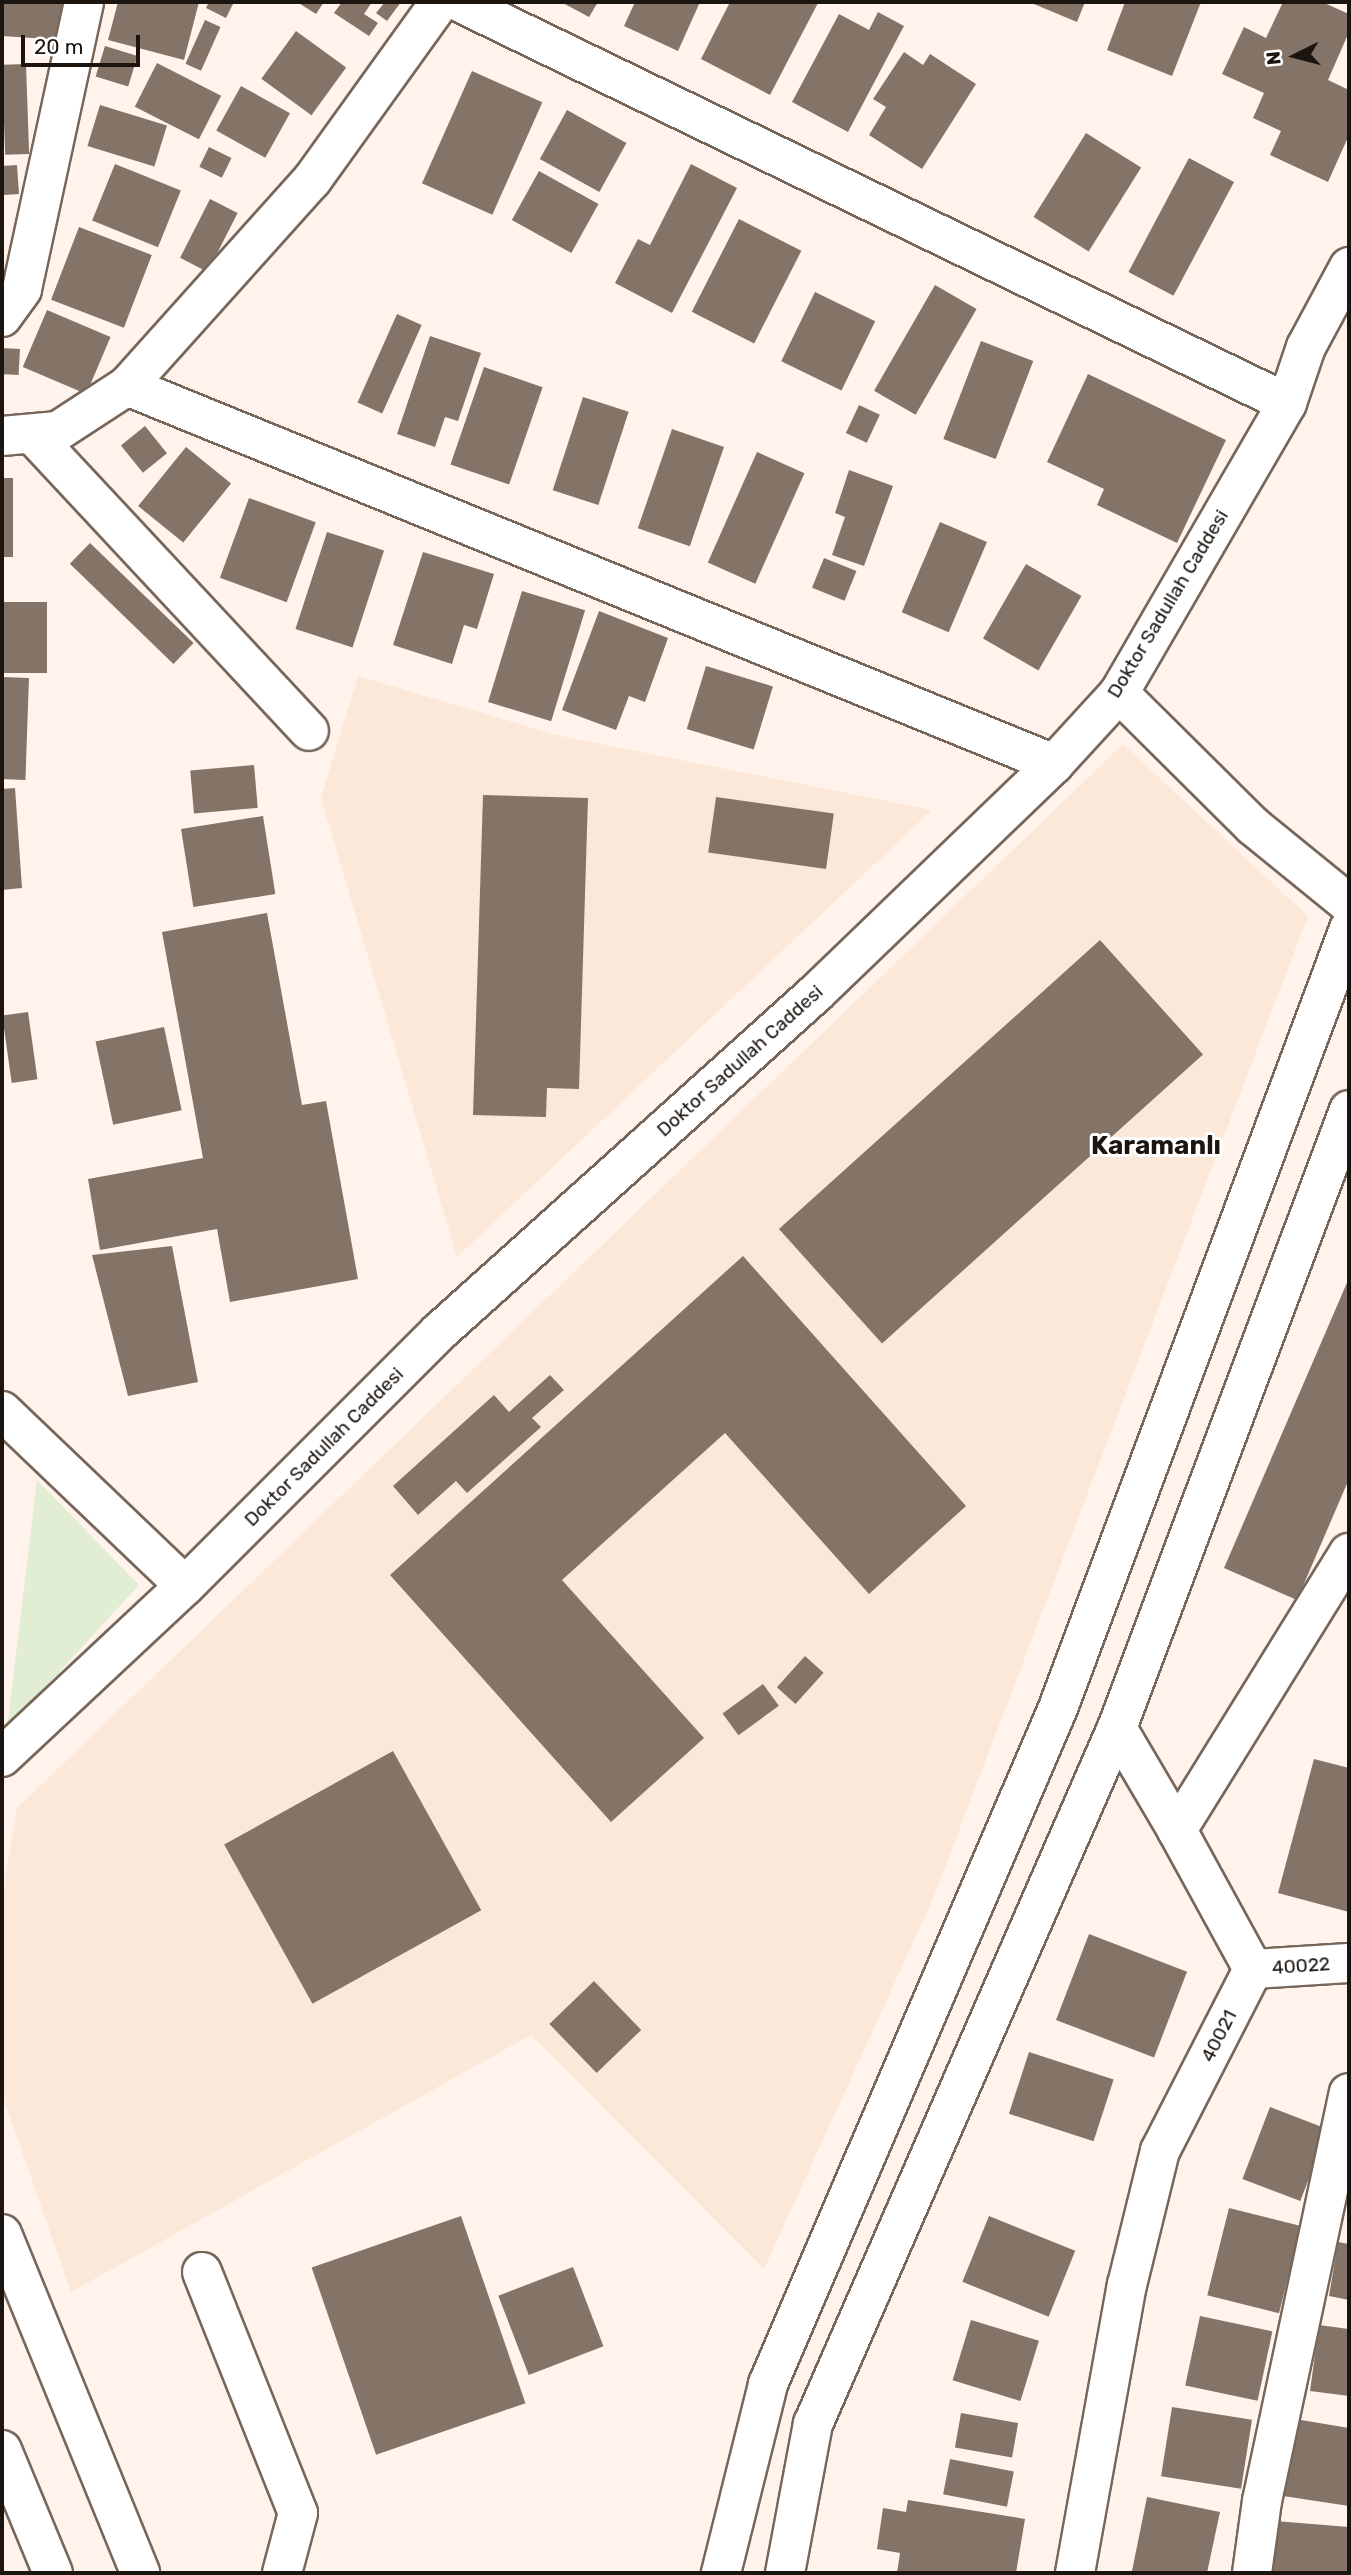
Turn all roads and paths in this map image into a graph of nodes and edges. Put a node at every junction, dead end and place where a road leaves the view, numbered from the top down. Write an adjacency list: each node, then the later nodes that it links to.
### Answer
1 (84, 2): 5 (street)
2 (440, 2): 6 (street)
3 (458, 2): 7 (street)
4 (1349, 267): 7 (street, Doktor Sadullah Caddesi)
5 (2, 317)
6 (127, 386): 8 (street); 11 (street)
7 (1287, 403): 9 (street, Doktor Sadullah Caddesi)
8 (18, 436): 10 (street)
9 (1119, 692): 11 (street, Doktor Sadullah Caddesi); 12 (street)
10 (309, 731)
11 (1054, 764): 17 (street, Doktor Sadullah Caddesi)
12 (1349, 904)
13 (1349, 929): 30 (street)
14 (1349, 1110): 18 (street)
15 (2, 1411): 17 (street)
16 (1349, 1553): 20 (street)
17 (185, 1586): 19 (street, Doktor Sadullah Caddesi)
18 (1117, 1728): 20 (street); 31 (street)
19 (2, 1757)
20 (1177, 1830): 22 (street)
21 (1349, 1962): 22 (street, 40022)
22 (1253, 1969): 32 (street, 40021)
23 (1349, 2093): 33 (street)
24 (2, 2234): 28 (street)
25 (202, 2273): 29 (street)
26 (2, 2450): 27 (street)
27 (53, 2573)
28 (140, 2573)
29 (282, 2573)
30 (721, 2573)
31 (785, 2573)
32 (1075, 2573)
33 (1252, 2573)

